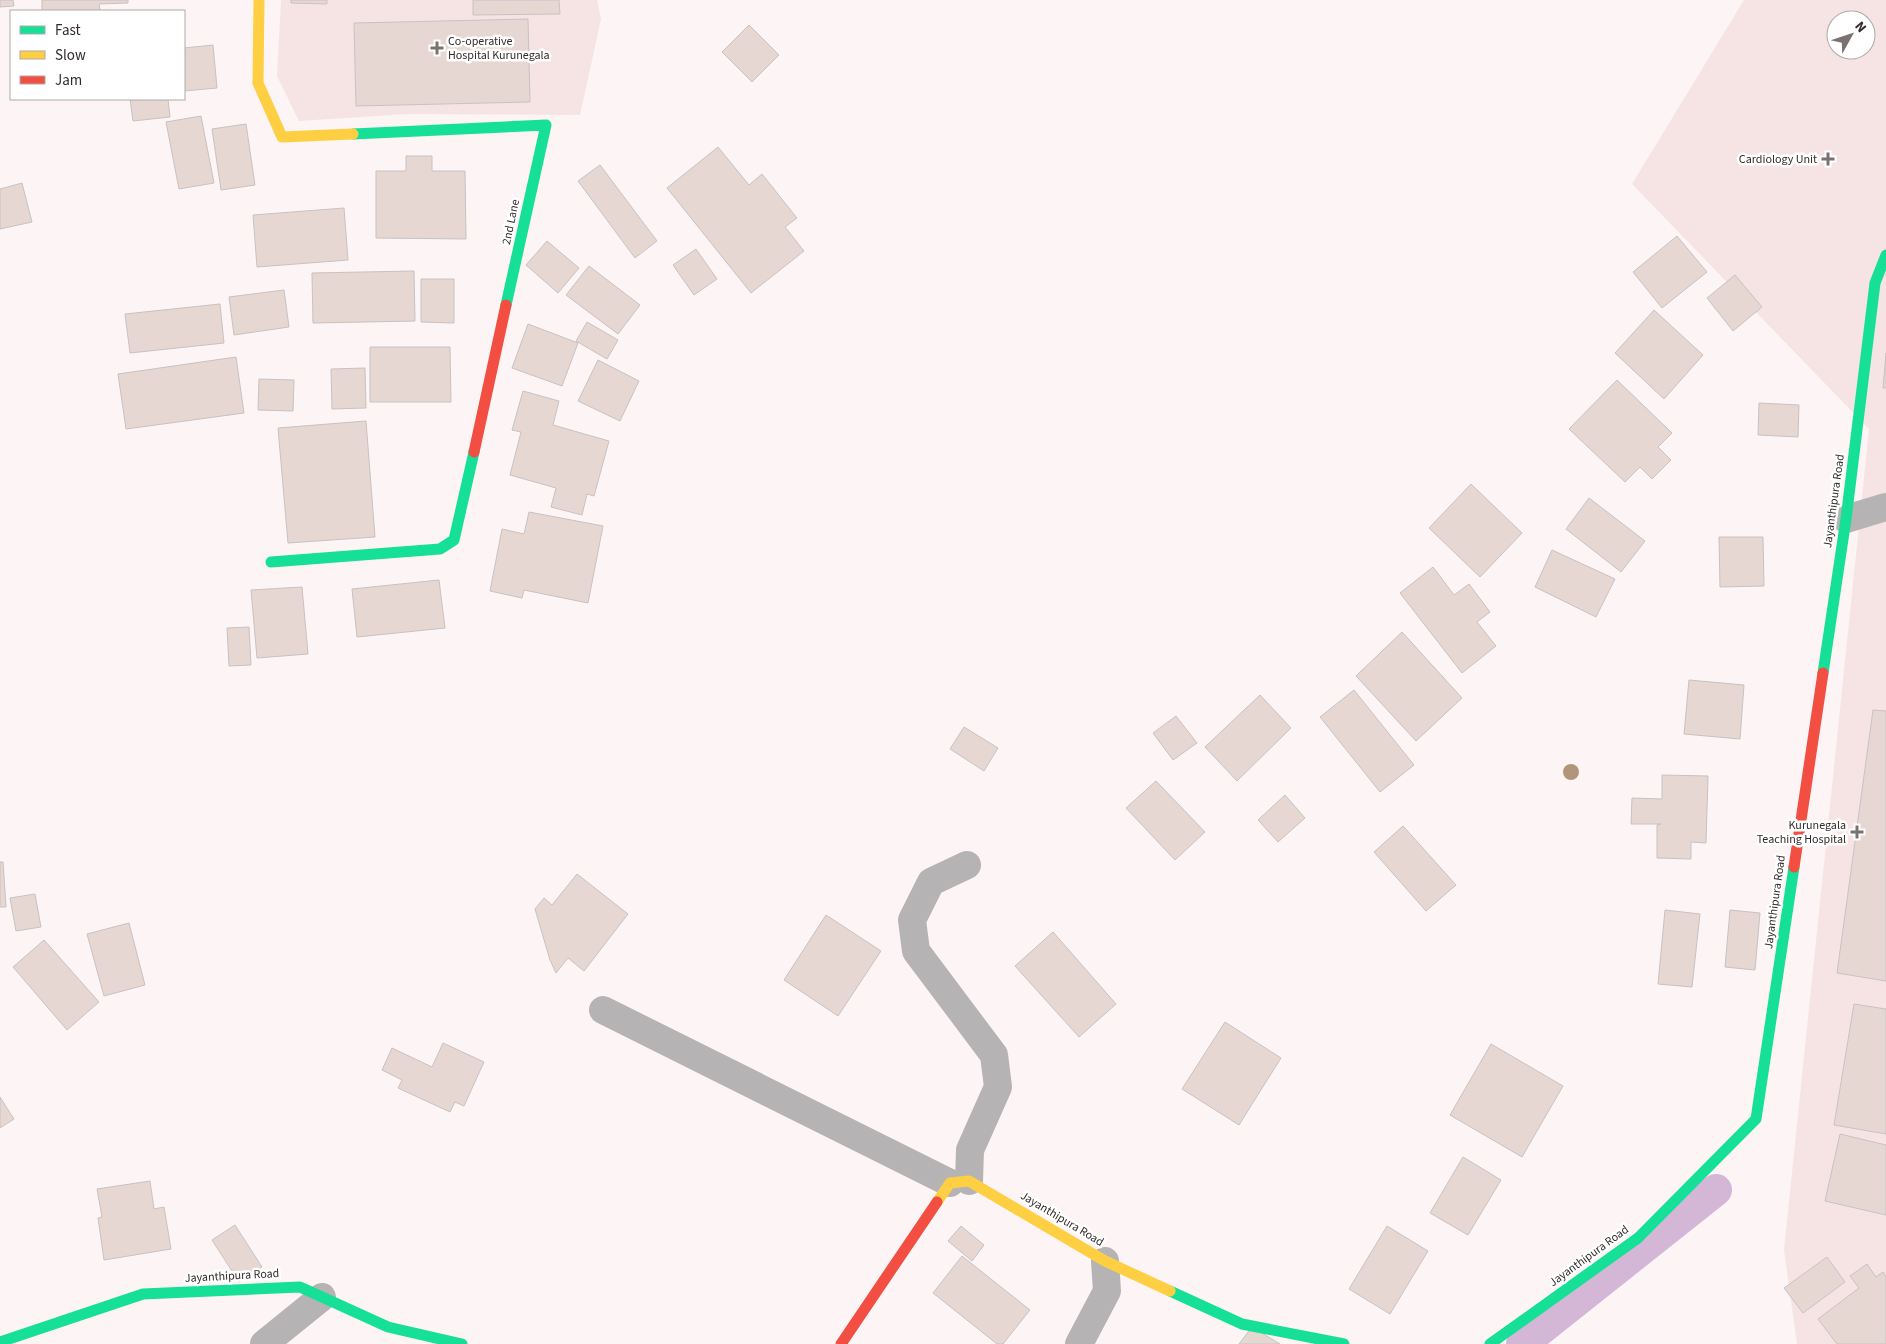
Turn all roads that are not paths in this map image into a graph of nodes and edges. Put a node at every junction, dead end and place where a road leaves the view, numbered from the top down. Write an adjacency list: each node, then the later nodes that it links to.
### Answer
1 (260, 0): 5 (street, 2nd Lane)
2 (1886, 255): 4 (street, Jayanthipura Road)
3 (1886, 507): 4 (street)
4 (1846, 519): 17 (street, Jayanthipura Road)
5 (271, 562)
6 (967, 865): 8 (street)
7 (603, 1010): 8 (street)
8 (960, 1182): 9 (street, Jayanthipura Road); 14 (street)
9 (1105, 1261): 15 (street); 16 (street, Jayanthipura Road)
10 (322, 1297): 11 (street, Jayanthipura Road); 12 (street); 13 (street, Jayanthipura Road)
11 (0, 1342)
12 (264, 1344)
13 (462, 1344)
14 (841, 1344)
15 (1079, 1344)
16 (1344, 1344)
17 (1490, 1344)

